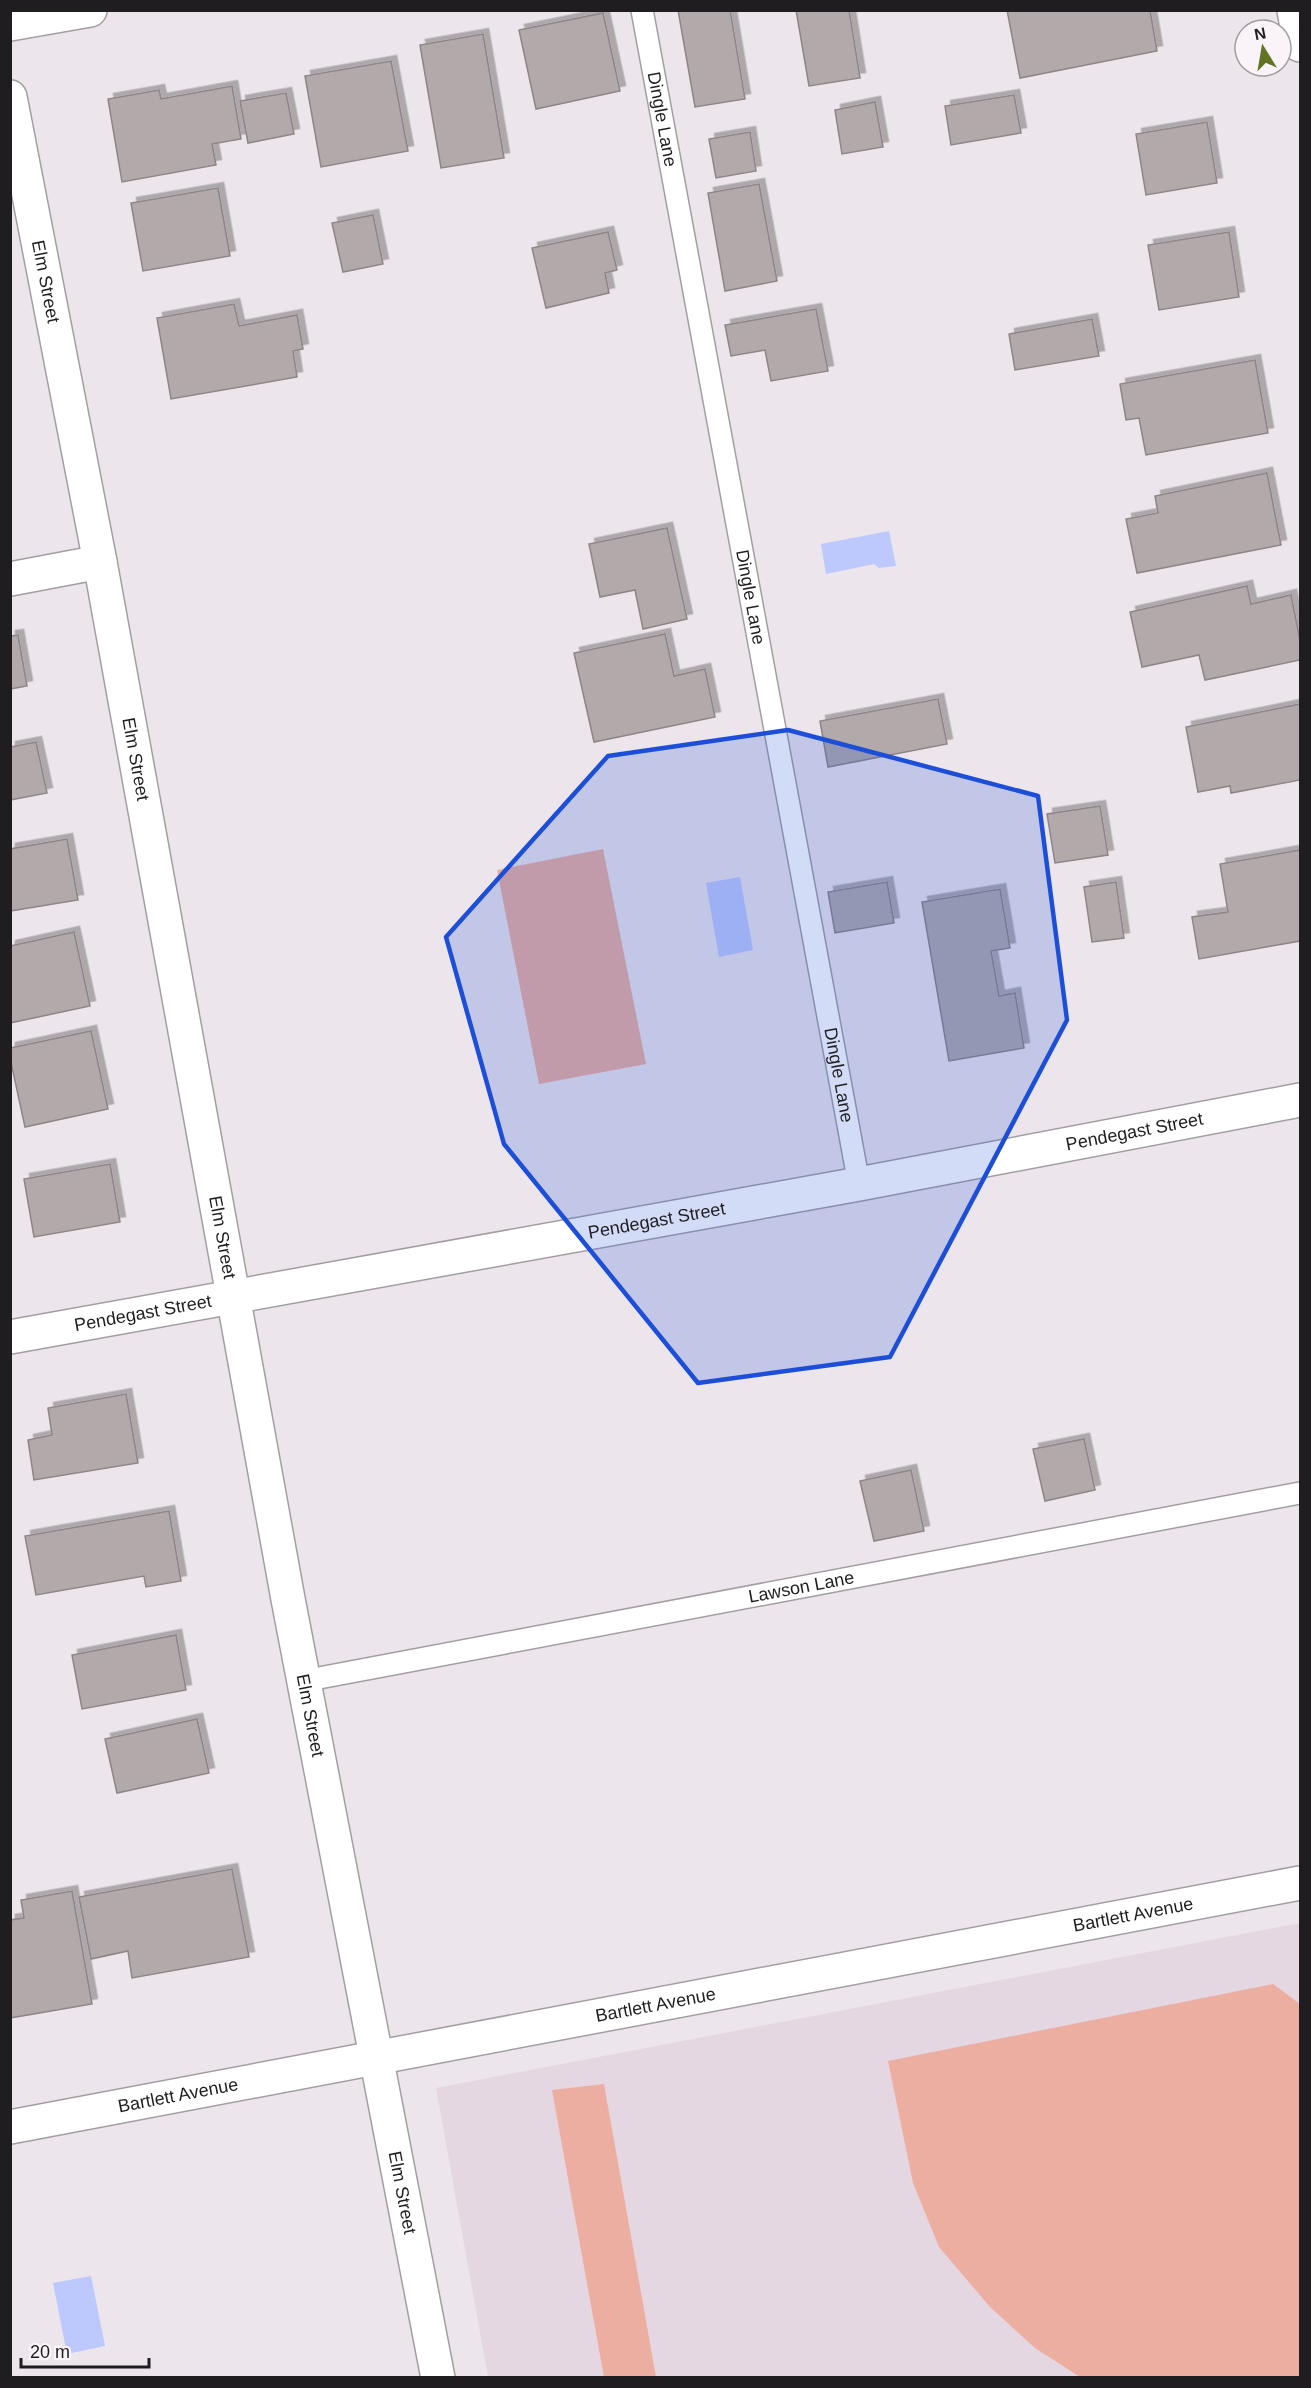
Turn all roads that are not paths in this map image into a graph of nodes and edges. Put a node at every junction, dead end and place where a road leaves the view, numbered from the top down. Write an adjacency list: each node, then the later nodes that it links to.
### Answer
1 (90, 10): 4 (street)
2 (642, 10): 10 (lane, Dingle Lane)
3 (1294, 10): 5 (street)
4 (10, 24)
5 (1300, 45)
6 (10, 97): 7 (street, Elm Street)
7 (100, 562): 8 (street); 11 (street, Elm Street)
8 (10, 579)
9 (1300, 1100): 10 (street, Pendegast Street)
10 (858, 1184): 11 (street, Pendegast Street)
11 (235, 1296): 12 (street, Pendegast Street); 14 (street, Elm Street)
12 (10, 1337)
13 (1300, 1493): 14 (lane, Lawson Lane)
14 (303, 1681): 16 (street, Elm Street)
15 (1300, 1883): 16 (street, Bartlett Avenue)
16 (376, 2059): 17 (street, Bartlett Avenue); 18 (street, Elm Street)
17 (10, 2127)
18 (438, 2378)

